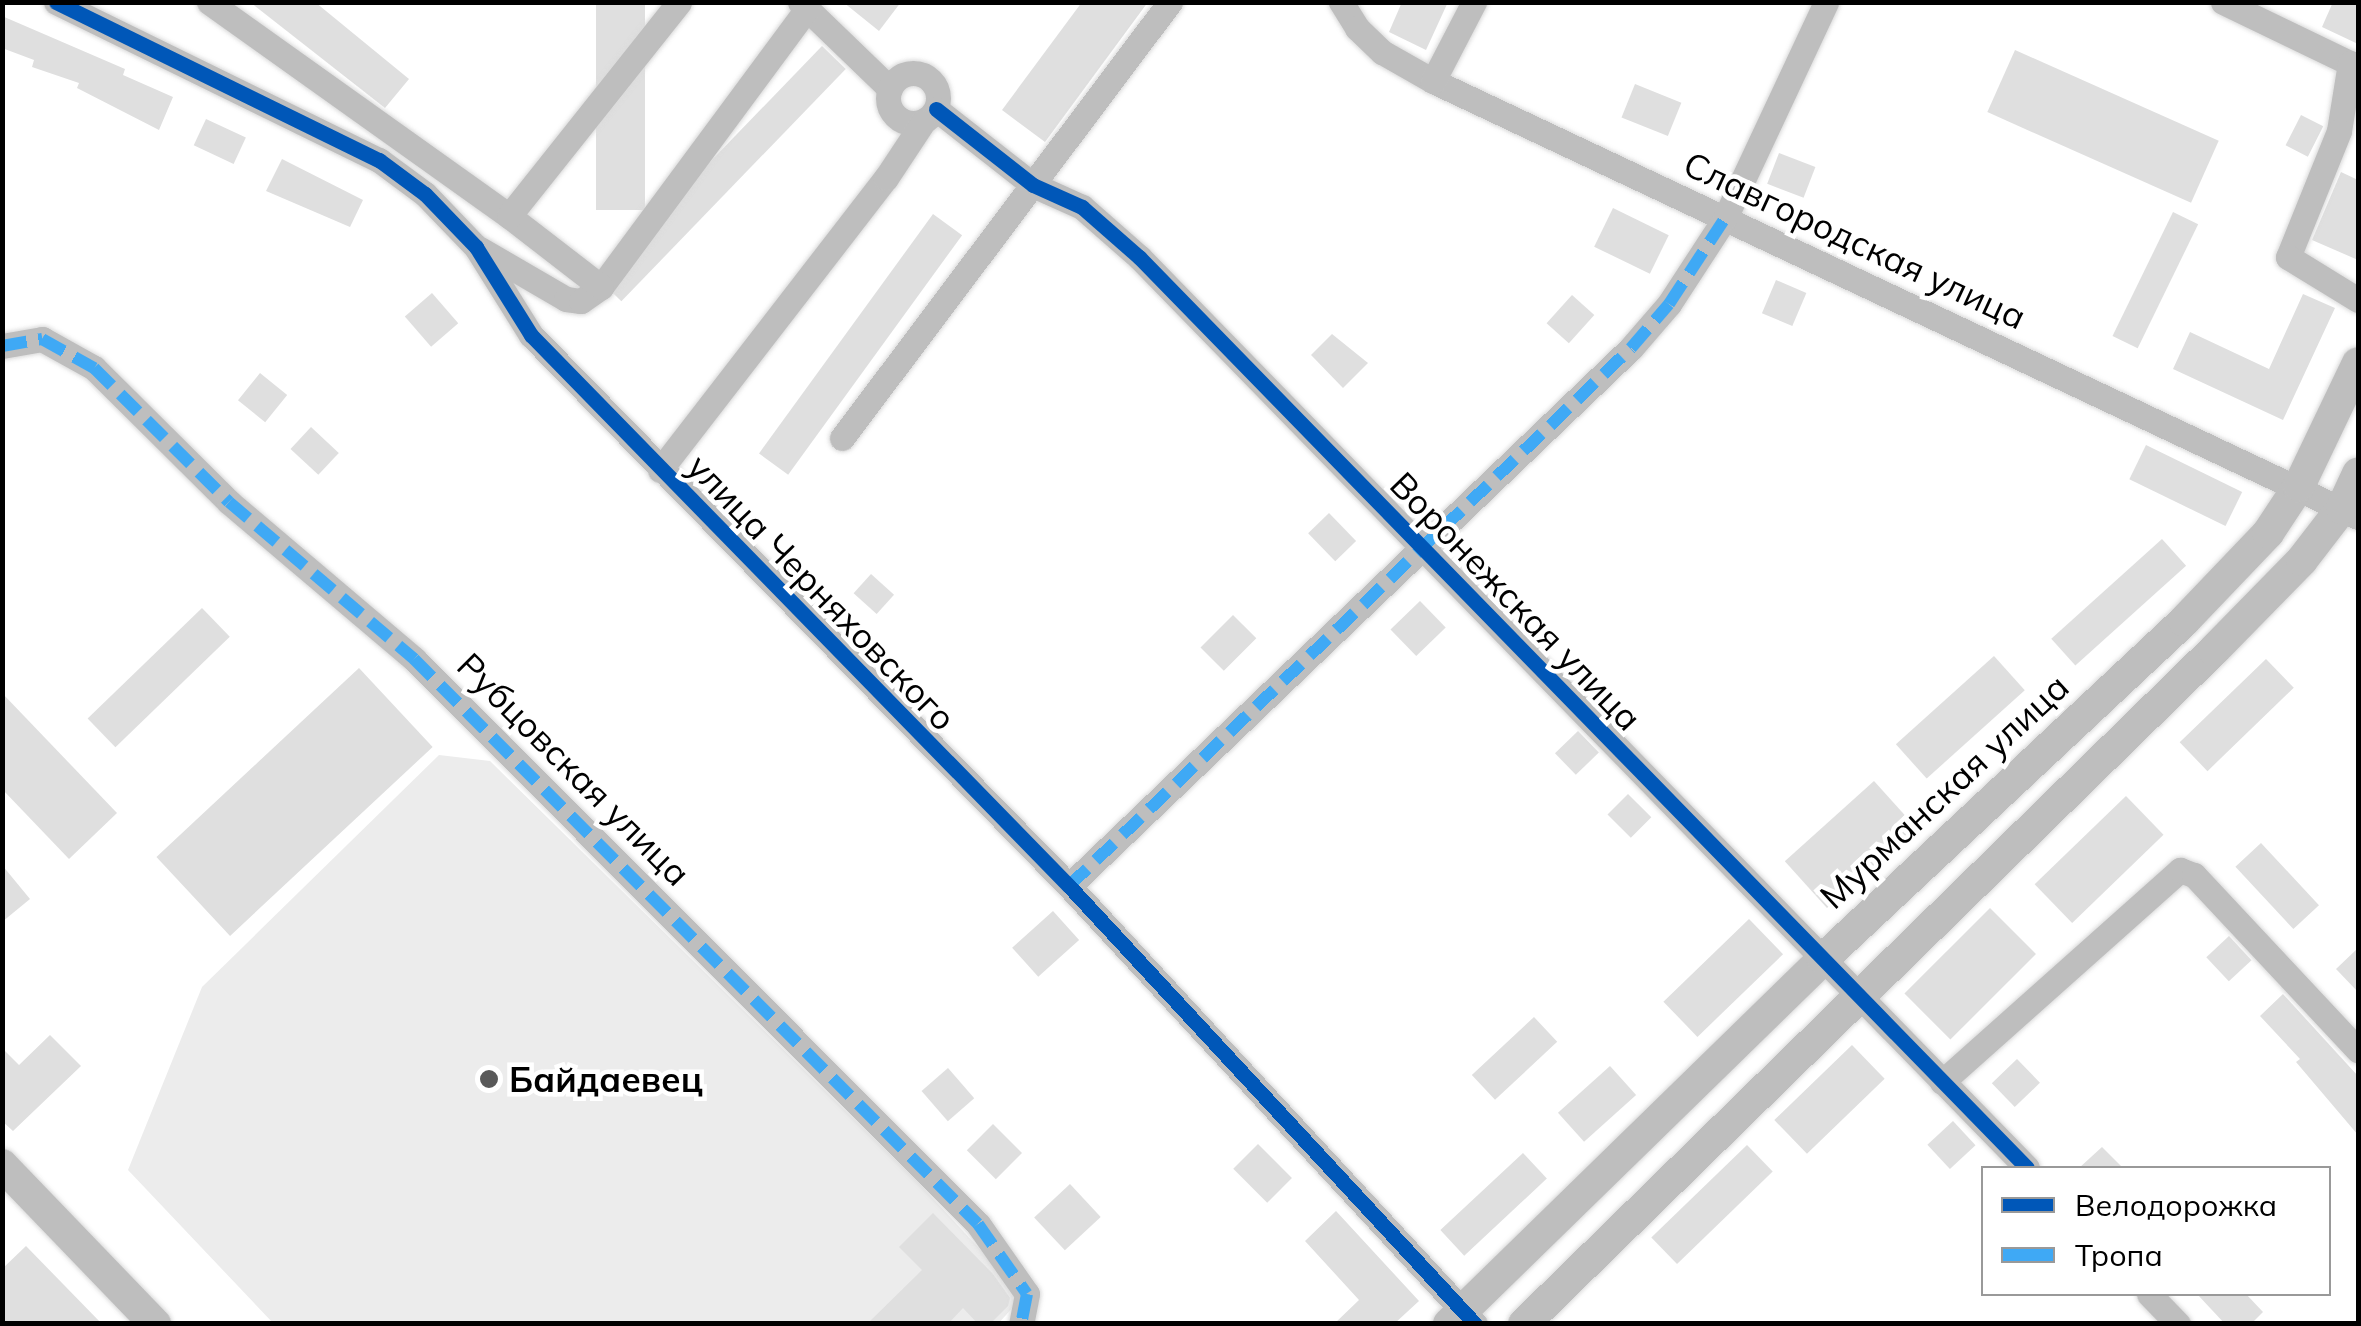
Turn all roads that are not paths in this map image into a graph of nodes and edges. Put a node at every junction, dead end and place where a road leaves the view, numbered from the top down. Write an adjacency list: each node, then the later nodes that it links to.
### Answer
1 (56, 2): 16 (street, улица Черняховского)
2 (209, 2): 14 (street)
3 (679, 2): 14 (street)
4 (1170, 2): 13 (street)
5 (1474, 2): 10 (street)
6 (1826, 2): 15 (street)
7 (2224, 2): 18 (street)
8 (1341, 3): 10 (street, Славгородская улица)
9 (803, 6): 11 (street, Воронежская улица); 17 (street)
10 (1433, 81): 15 (street, Славгородская улица)
11 (890, 89): 12 (street, Воронежская улица); 12 (street, Воронежская улица)
12 (930, 116): 13 (street, Воронежская улица); 22 (street)
13 (1033, 186): 21 (street); 26 (street, Воронежская улица)
14 (509, 216): 17 (street)
15 (1725, 218): 24 (street, Славгородская улица); 26 (street)
16 (476, 247): 17 (street); 22 (street, улица Черняховского)
17 (602, 287)
18 (2358, 300)
19 (2, 346): 37 (street, Рубцовская улица)
20 (2358, 363): 24 (main road, Мурманская улица)
21 (842, 438)
22 (660, 470): 27 (street, улица Черняховского)
23 (2358, 474): 25 (main road)
24 (2299, 486): 25 (street, Славгородская улица); 28 (main road, Мурманская улица)
25 (2350, 512): 29 (main road)
26 (1422, 548): 27 (street); 28 (street, Воронежская улица)
27 (1068, 886): 35 (street, улица Черняховского)
28 (1823, 959): 29 (street, Воронежская улица); 35 (main road, Мурманская улица)
29 (1858, 995): 31 (street, Воронежская улица); 38 (main road)
30 (2358, 1050): 31 (street)
31 (1942, 1082): 33 (street, Воронежская улица)
32 (2, 1165): 36 (main road)
33 (2025, 1166)
34 (2151, 1296): 39 (street)
35 (1463, 1318)
36 (155, 1324)
37 (1021, 1324)
38 (1524, 1324)
39 (2178, 1324)

